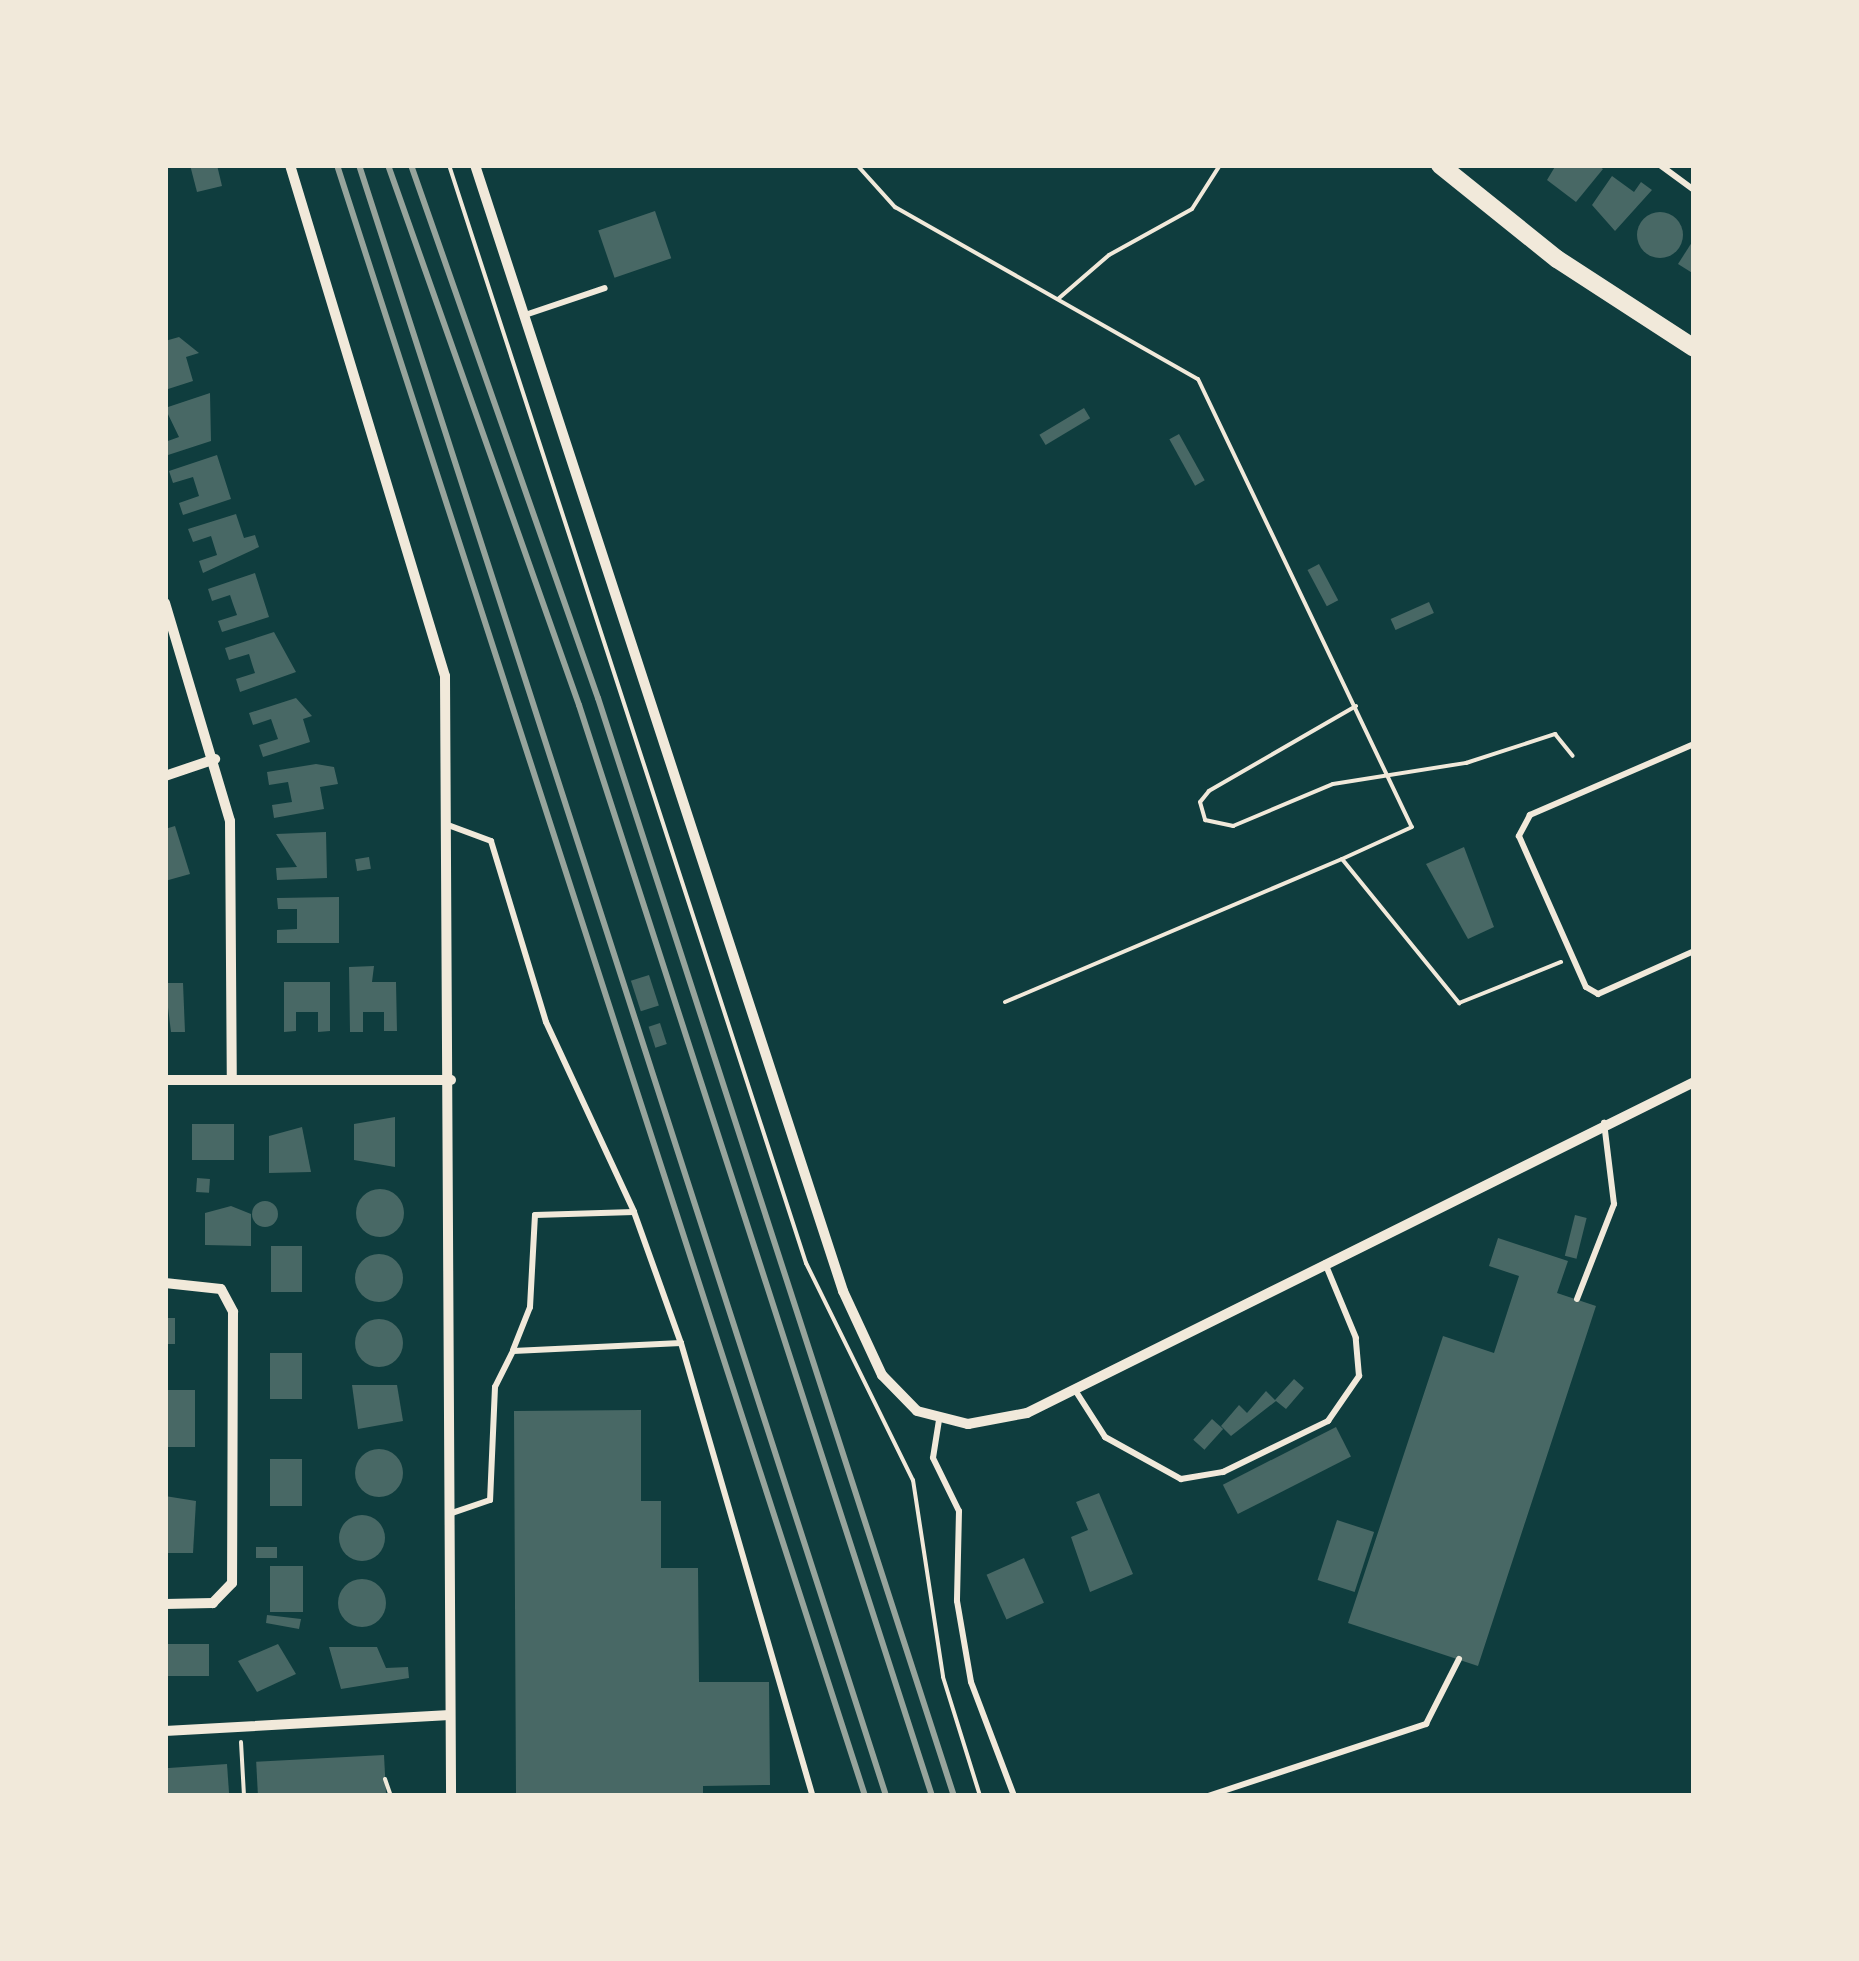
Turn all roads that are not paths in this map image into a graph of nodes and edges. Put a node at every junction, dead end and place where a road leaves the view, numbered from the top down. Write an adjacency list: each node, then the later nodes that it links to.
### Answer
1 (290, 165): 13 (street)
2 (476, 165): 7 (street)
3 (1440, 165): 8 (street)
4 (1660, 165): 5 (lane)
5 (1694, 190)
6 (605, 288): 7 (lane)
7 (524, 316): 27 (street)
8 (1694, 348)
9 (165, 603): 11 (street)
10 (1694, 744): 14 (lane)
11 (215, 759): 12 (street); 16 (street)
12 (165, 776)
13 (448, 825): 17 (street); 20 (lane)
14 (1694, 951)
15 (165, 1080): 16 (street)
16 (232, 1080): 17 (street)
17 (451, 1080): 28 (street)
18 (1694, 1082): 19 (street)
19 (1604, 1122): 21 (street); 23 (lane)
20 (634, 1212): 24 (lane); 25 (lane)
21 (1324, 1261): 26 (street); 26 (lane)
22 (165, 1283): 29 (street)
23 (1577, 1299)
24 (681, 1343): 25 (lane); 34 (lane)
25 (513, 1351): 28 (lane)
26 (1075, 1388): 27 (street)
27 (939, 1420): 35 (lane)
28 (448, 1514): 31 (street)
29 (165, 1604)
30 (1459, 1660): 36 (lane)
31 (450, 1715): 32 (street); 33 (street)
32 (165, 1731)
33 (450, 1796)
34 (812, 1796)
35 (1014, 1796)
36 (1208, 1796)

